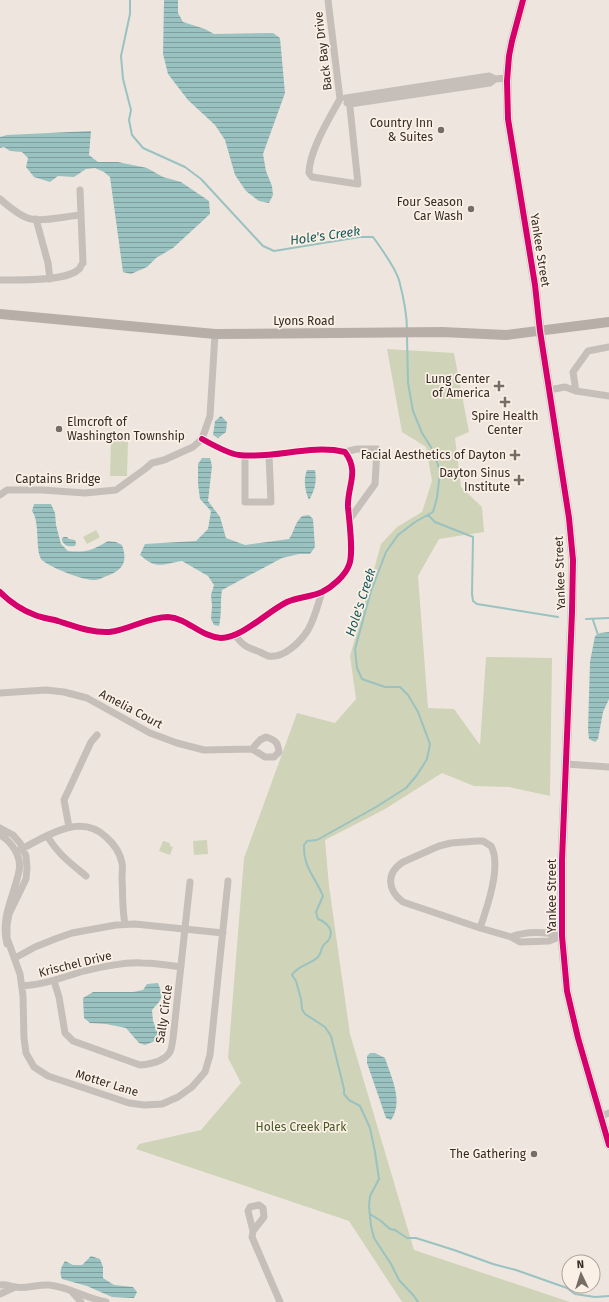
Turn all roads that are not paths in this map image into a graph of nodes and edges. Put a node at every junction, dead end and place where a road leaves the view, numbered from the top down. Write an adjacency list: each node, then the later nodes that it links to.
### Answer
1 (328, 0): 4 (street, Back Bay Drive)
2 (523, 0): 3 (street, Yankee Street)
3 (507, 78): 5 (street); 14 (street, Yankee Street)
4 (340, 99): 5 (street); 5 (street)
5 (350, 101)
6 (80, 190): 8 (street)
7 (0, 199): 9 (street)
8 (80, 214): 9 (street); 10 (street)
9 (36, 219): 10 (street)
10 (50, 279): 11 (street)
11 (0, 280)
12 (0, 314): 15 (main road, Lyons Road)
13 (609, 322): 14 (main road, Lyons Road)
14 (540, 331): 15 (main road, Lyons Road); 17 (street, Yankee Street)
15 (215, 334): 20 (street)
16 (609, 347): 18 (street)
17 (549, 390): 18 (street); 32 (street, Yankee Street)
18 (576, 391): 19 (street)
19 (609, 396)
20 (202, 439): 22 (street); 24 (street, Captains Bridge)
21 (345, 452): 23 (street); 25 (street); 25 (street)
22 (244, 455): 23 (street); 23 (street)
23 (269, 455)
24 (0, 495)
25 (350, 520): 27 (street)
26 (0, 592): 28 (street)
27 (322, 592): 28 (street); 28 (street)
28 (235, 636)
29 (0, 693): 31 (street, Amelia Court)
30 (97, 735): 34 (street)
31 (252, 750)
32 (566, 764): 33 (street); 47 (street, Yankee Street)
33 (609, 767)
34 (70, 827): 37 (street); 43 (street)
35 (0, 828): 38 (street)
36 (0, 835): 39 (street)
37 (47, 836): 38 (street); 40 (street)
38 (24, 848): 39 (street); 48 (street, Motter Lane)
39 (16, 852): 48 (street, Motter Lane)
40 (86, 876)
41 (228, 881): 46 (street, Motter Lane)
42 (190, 882): 45 (street, Sally Circle)
43 (125, 924): 45 (street); 48 (street)
44 (480, 928): 44 (street); 47 (street)
45 (186, 929): 46 (street); 49 (street, Sally Circle)
46 (224, 933): 51 (street, Motter Lane)
47 (562, 936): 52 (street, Yankee Street)
48 (15, 958): 51 (street, Motter Lane)
49 (181, 967): 50 (street, Krischel Drive); 50 (street, Sally Circle)
50 (54, 981): 51 (street, Krischel Drive)
51 (22, 986)
52 (605, 1114): 53 (street, Yankee Street)
53 (609, 1145)
54 (253, 1231): 61 (street)
55 (0, 1285): 56 (street)
56 (15, 1287): 57 (street); 58 (street)
57 (72, 1292): 59 (street); 60 (street)
58 (0, 1294)
59 (81, 1302)
60 (106, 1302)
61 (280, 1302)

